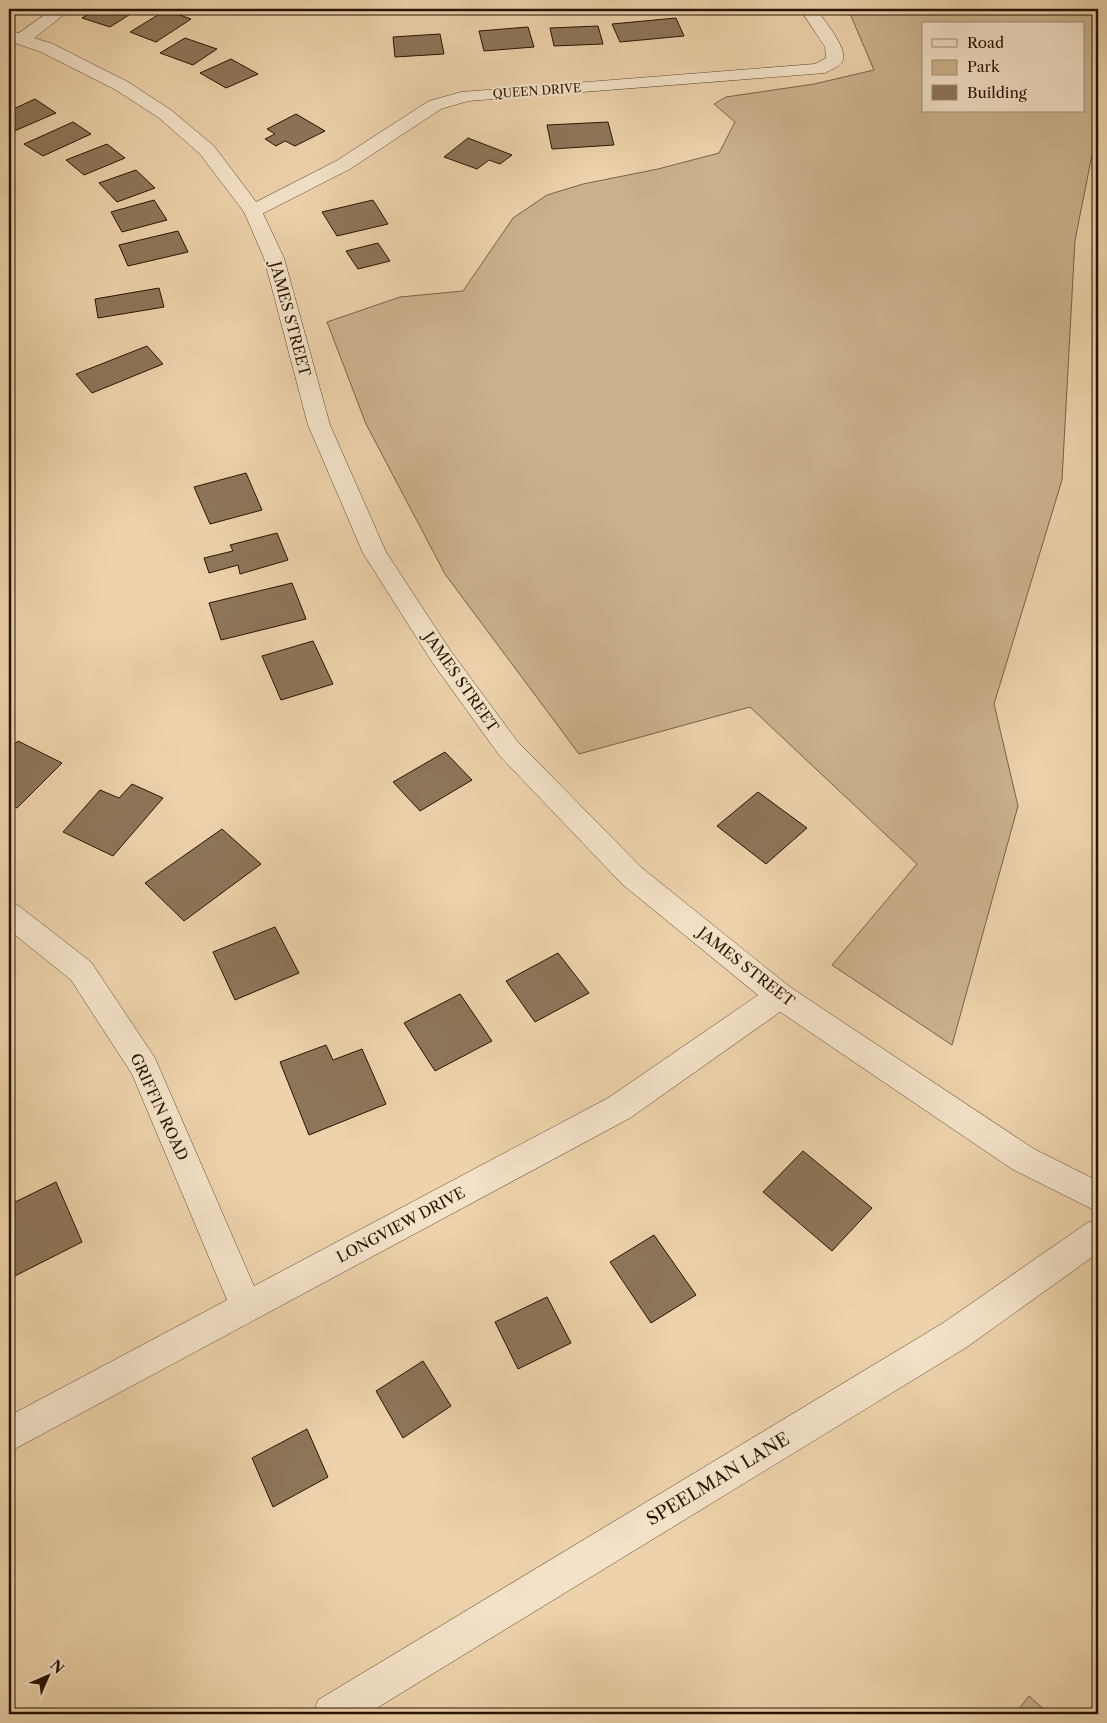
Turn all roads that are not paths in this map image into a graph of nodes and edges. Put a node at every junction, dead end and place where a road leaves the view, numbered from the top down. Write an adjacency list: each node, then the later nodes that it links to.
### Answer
1 (63, 9): 3 (street)
2 (808, 9): 4 (street, QUEEN DRIVE)
3 (16, 37): 4 (street, JAMES STREET)
4 (253, 211): 6 (street, JAMES STREET)
5 (9, 914): 9 (street, GRIFFIN ROAD)
6 (780, 996): 7 (street, JAMES STREET); 9 (street, LONGVIEW DRIVE)
7 (1098, 1197)
8 (1098, 1234): 11 (street, SPEELMAN LANE)
9 (247, 1308): 10 (street, LONGVIEW DRIVE)
10 (9, 1435)
11 (332, 1714)

